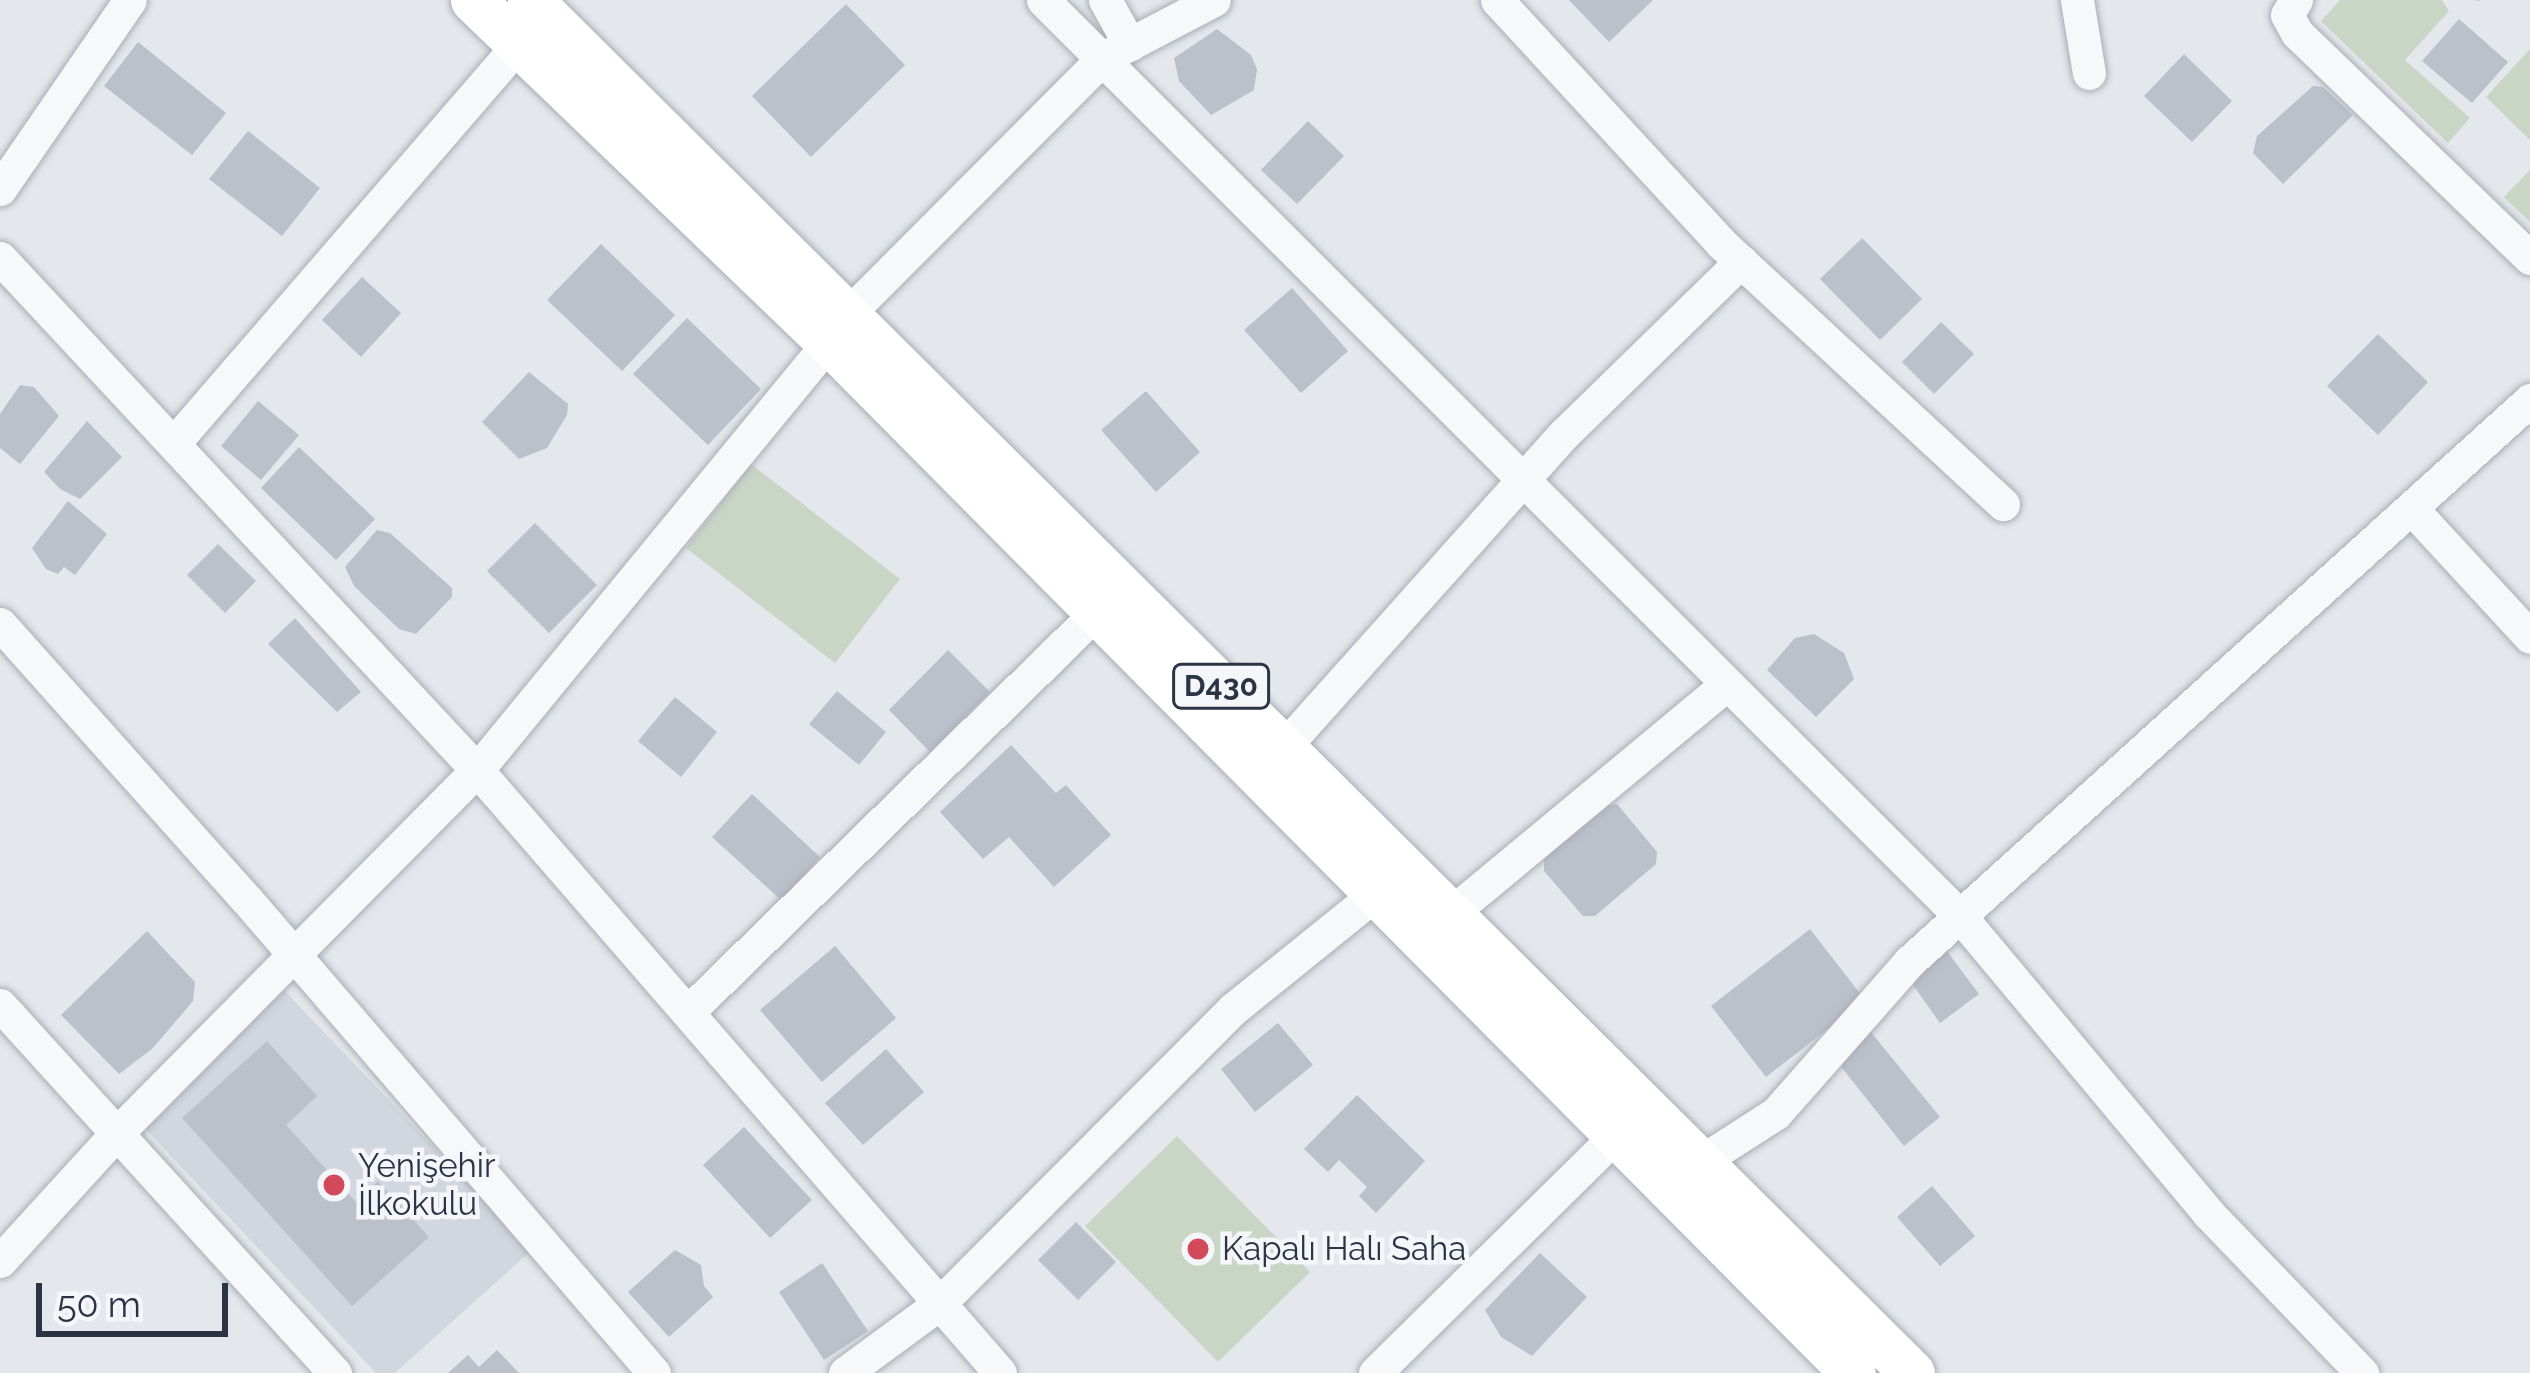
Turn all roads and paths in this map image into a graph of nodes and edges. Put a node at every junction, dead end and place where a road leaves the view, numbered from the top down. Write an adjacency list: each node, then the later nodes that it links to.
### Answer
1 (130, 0): 13 (street)
2 (473, 0): 10 (highway, D430)
3 (530, 0): 17 (highway, D430)
4 (1043, 0): 11 (street)
5 (1105, 0): 11 (street)
6 (1214, 0): 11 (street)
7 (1497, 0): 16 (street)
8 (2077, 0): 12 (street)
9 (2296, 0): 15 (street)
10 (518, 45): 17 (highway, D430); 19 (street)
11 (1116, 52): 17 (street); 20 (street)
12 (2089, 73)
13 (0, 189)
14 (0, 258): 19 (street)
15 (2530, 258)
16 (1741, 261): 20 (street); 21 (street)
17 (838, 328): 23 (highway, D430); 27 (highway, D430); 28 (street)
18 (2530, 400): 22 (street)
19 (174, 443): 28 (street)
20 (1522, 481): 26 (street); 27 (street)
21 (2003, 504)
22 (2412, 508): 25 (street); 31 (street)
23 (1095, 614): 29 (highway, D430); 34 (street)
24 (0, 625): 32 (street)
25 (2530, 637)
26 (1727, 684): 30 (street); 31 (street)
27 (1283, 748): 30 (highway, D430)
28 (477, 770): 32 (street); 34 (street)
29 (1373, 896): 36 (highway, D430); 39 (street)
30 (1450, 914): 37 (highway, D430)
31 (1960, 916): 37 (street); 47 (street)
32 (292, 958): 35 (street); 42 (street)
33 (0, 1005): 35 (street)
34 (688, 1012): 39 (street)
35 (117, 1133): 38 (street); 41 (street)
36 (1615, 1136): 40 (highway, D430); 45 (street)
37 (1700, 1162): 46 (highway, D430)
38 (0, 1262)
39 (939, 1304): 43 (street); 44 (street)
40 (1834, 1366)
41 (335, 1373)
42 (654, 1373)
43 (845, 1373)
44 (1000, 1373)
45 (1375, 1373)
46 (1912, 1373)
47 (2362, 1373)

